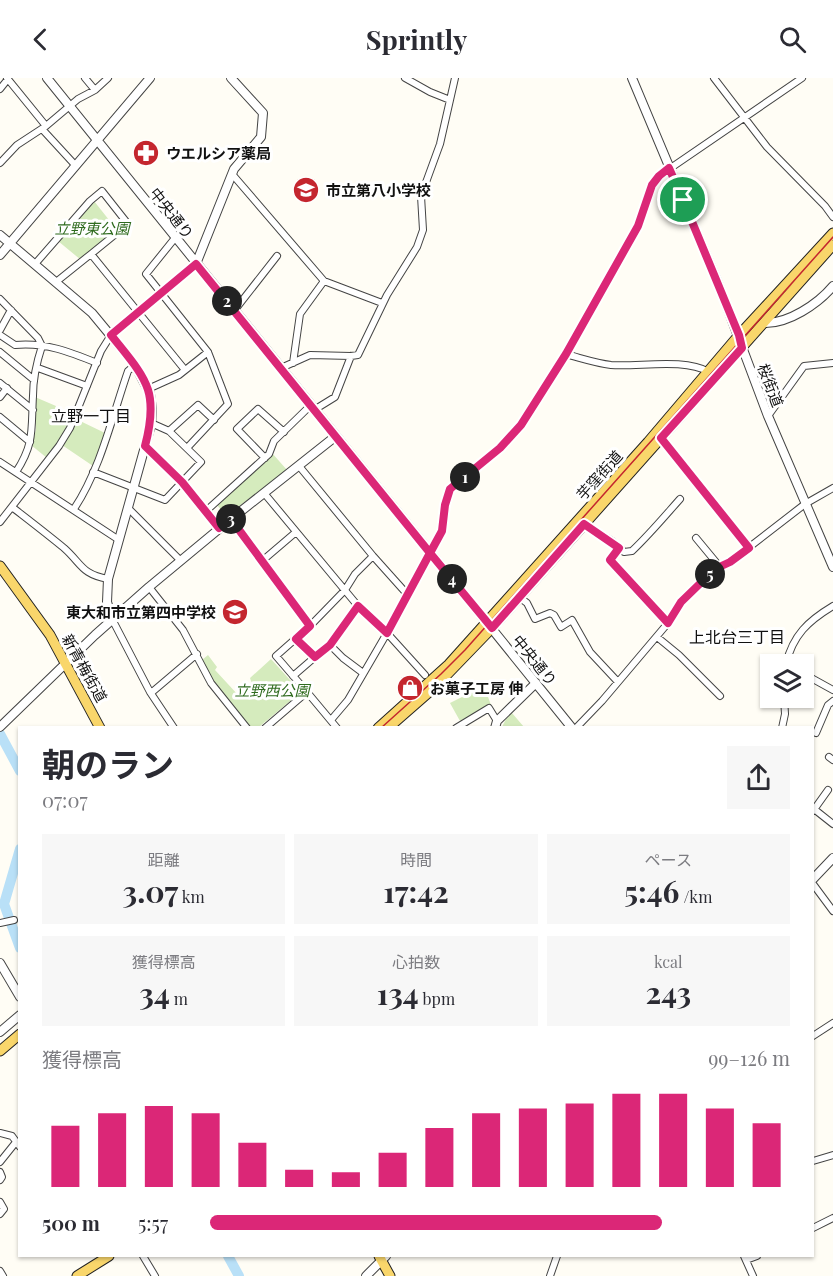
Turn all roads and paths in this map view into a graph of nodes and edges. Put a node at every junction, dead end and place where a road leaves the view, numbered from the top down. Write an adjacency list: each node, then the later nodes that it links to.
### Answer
1 (47, 78): 15 (street, 中央通り)
2 (85, 78): 13 (street)
3 (108, 78): 13 (street)
4 (150, 78): 18 (street)
5 (231, 78): 22 (street)
6 (405, 78): 14 (street)
7 (455, 78): 14 (street)
8 (632, 78): 21 (street, 桜街道)
9 (714, 78): 16 (street)
10 (802, 78): 16 (street)
11 (7, 79): 12 (street); 17 (street)
12 (0, 89)
13 (95, 90): 15 (street)
14 (450, 100): 39 (street)
15 (70, 106): 17 (street); 18 (street, 中央通り)
16 (744, 119): 21 (street); 23 (street)
17 (44, 128): 19 (street); 20 (street)
18 (97, 140): 20 (street); 26 (street, 中央通り)
19 (0, 163)
20 (76, 166): 27 (street)
21 (669, 168): 47 (street, 桜街道); 52 (street)
22 (232, 174): 33 (street); 34 (street)
23 (833, 217)
24 (833, 233): 47 (main road, 芋窪街道)
25 (0, 235): 27 (street)
26 (175, 238): 33 (street, 中央通り); 37 (street)
27 (10, 244): 30 (street); 32 (street)
28 (833, 245): 43 (main road, 芋窪街道)
29 (91, 254): 32 (street); 35 (street); 42 (street)
30 (0, 255)
31 (277, 256): 41 (street)
32 (35, 264): 35 (street)
33 (196, 264): 37 (street); 41 (street, 中央通り)
34 (324, 281): 39 (street); 55 (street)
35 (56, 282): 46 (street)
36 (833, 286): 43 (street)
37 (160, 292): 42 (street); 51 (street)
38 (0, 299): 40 (street)
39 (382, 303): 53 (street)
40 (12, 310): 44 (street); 48 (street)
41 (234, 310): 59 (street, 中央通り)
42 (138, 312): 46 (street); 60 (street)
43 (764, 323): 49 (main road, 芋窪街道)
44 (0, 330)
45 (0, 335): 48 (street)
46 (111, 335): 54 (street); 57 (street)
47 (739, 335): 49 (street, 桜街道); 61 (main road, 芋窪街道)
48 (42, 346): 54 (street); 58 (street)
49 (742, 348): 70 (street, 桜街道); 77 (main road, 芋窪街道)
50 (0, 352): 62 (street)
51 (208, 352): 60 (street); 72 (street)
52 (566, 354): 61 (street); 106 (street)
53 (351, 356): 55 (street); 68 (street)
54 (97, 363): 64 (street)
55 (293, 363): 59 (street)
56 (833, 363): 70 (street)
57 (135, 365): 66 (street); 85 (street)
58 (38, 368): 62 (street); 64 (street)
59 (280, 368): 68 (street, 中央通り)
60 (185, 370): 66 (street)
61 (708, 372): 122 (main road, 芋窪街道)
62 (34, 380): 69 (street)
63 (0, 383): 65 (street)
64 (87, 386): 86 (street)
65 (7, 388): 67 (street); 69 (street)
66 (148, 389): 73 (street)
67 (0, 397)
68 (313, 407): 75 (street); 76 (street, 中央通り)
69 (33, 410): 78 (street)
70 (768, 416): 92 (street, 桜街道)
71 (0, 417): 78 (street)
72 (214, 420): 74 (street); 80 (street)
73 (151, 423): 74 (street); 79 (street)
74 (169, 432): 80 (street)
75 (284, 432): 81 (street); 81 (street)
76 (336, 436): 83 (street); 106 (street, 中央通り)
77 (661, 438): 99 (main road, 芋窪街道); 105 (street)
78 (30, 442): 84 (street)
79 (145, 446): 87 (street); 88 (street)
80 (187, 448): 87 (street)
81 (266, 458): 96 (street)
82 (0, 462): 84 (street)
83 (299, 466): 90 (street); 107 (street)
84 (16, 472): 86 (street)
85 (93, 472): 88 (street); 95 (street)
86 (32, 482): 93 (street); 95 (street)
87 (182, 482): 88 (street); 96 (street)
88 (134, 486): 94 (street)
89 (833, 488): 92 (street)
90 (264, 493): 97 (street); 101 (street)
91 (680, 499): 104 (street)
92 (805, 504): 105 (street); 112 (street, 桜街道)
93 (12, 507): 98 (street); 113 (street)
94 (128, 508): 103 (street); 108 (street)
95 (74, 509): 103 (street)
96 (206, 511): 100 (street)
97 (231, 519): 100 (street); 109 (street)
98 (0, 522)
99 (584, 524): 104 (street); 117 (main road, 芋窪街道)
100 (219, 528): 108 (street)
101 (296, 532): 109 (street); 115 (street)
102 (696, 538): 111 (street)
103 (119, 540): 113 (street)
104 (619, 548): 121 (street)
105 (749, 548): 111 (street)
106 (430, 553): 116 (street); 122 (street, 中央通り)
107 (373, 556): 115 (street); 116 (street)
108 (180, 560): 114 (street)
109 (262, 561): 123 (street)
110 (0, 566): 131 (main road, 新青梅街道)
111 (720, 567): 121 (street)
112 (833, 567)
113 (108, 579): 120 (street)
114 (149, 587): 120 (street); 128 (street)
115 (345, 590): 118 (street); 123 (street)
116 (407, 594): 124 (street)
117 (519, 597): 122 (main road, 芋窪街道); 137 (street)
118 (358, 606): 124 (street); 127 (street)
119 (833, 606): 129 (street)
120 (112, 619): 131 (street); 140 (street)
121 (668, 623): 125 (street)
122 (490, 625): 136 (street, 中央通り); 152 (main road, 芋窪街道); 153 (main road, 芋窪街道)
123 (310, 626): 126 (street)
124 (387, 633): 132 (street); 133 (street)
125 (657, 637): 137 (street); 141 (street)
126 (296, 639): 130 (street); 134 (street)
127 (330, 645): 130 (street); 132 (street)
128 (197, 654): 140 (street); 149 (street)
129 (790, 654)
130 (315, 657): 134 (street)
131 (66, 663): 146 (street); 147 (main road, 新青梅街道)
132 (363, 673): 144 (street)
133 (425, 675)
134 (293, 676): 139 (street)
135 (814, 680): 138 (street)
136 (536, 682): 145 (street); 155 (street, 中央通り)
137 (618, 682): 156 (street)
138 (833, 690)
139 (307, 692): 144 (street); 150 (street)
140 (151, 693): 148 (street)
141 (720, 696)
142 (833, 701): 158 (street)
143 (785, 708): 157 (street)
144 (331, 720): 151 (street)
145 (496, 724): 154 (street)
146 (2, 725)
147 (99, 726)
148 (173, 726)
149 (245, 726)
150 (267, 726)
151 (336, 726)
152 (380, 726)
153 (390, 726)
154 (459, 726)
155 (572, 726)
156 (576, 726)
157 (782, 726)
158 (816, 733)
159 (828, 790): 160 (street)
160 (814, 810): 161 (street)
161 (833, 824)
162 (833, 858): 163 (street)
163 (814, 878)
164 (814, 885): 165 (street)
165 (833, 910)
166 (14, 920): 167 (street)
167 (0, 923)
168 (0, 963): 169 (street)
169 (18, 994)
170 (18, 1017): 172 (street)
171 (833, 1023): 173 (street)
172 (0, 1032)
173 (814, 1035)
174 (18, 1036): 175 (main road)
175 (1, 1049)
176 (0, 1133): 177 (street)
177 (18, 1144): 180 (street)
178 (833, 1155): 179 (street)
179 (814, 1161)
180 (0, 1162)
181 (0, 1172): 182 (street)
182 (0, 1180)
183 (0, 1202): 184 (street)
184 (0, 1214)
185 (833, 1218): 186 (street)
186 (814, 1228)
187 (107, 1257): 194 (main road)
188 (144, 1257): 195 (street)
189 (382, 1257): 196 (street); 197 (main road)
190 (557, 1257): 198 (street)
191 (745, 1258): 199 (street)
192 (0, 1271): 193 (street)
193 (3, 1276)
194 (77, 1276)
195 (155, 1276)
196 (366, 1276)
197 (390, 1276)
198 (550, 1276)
199 (753, 1276)

